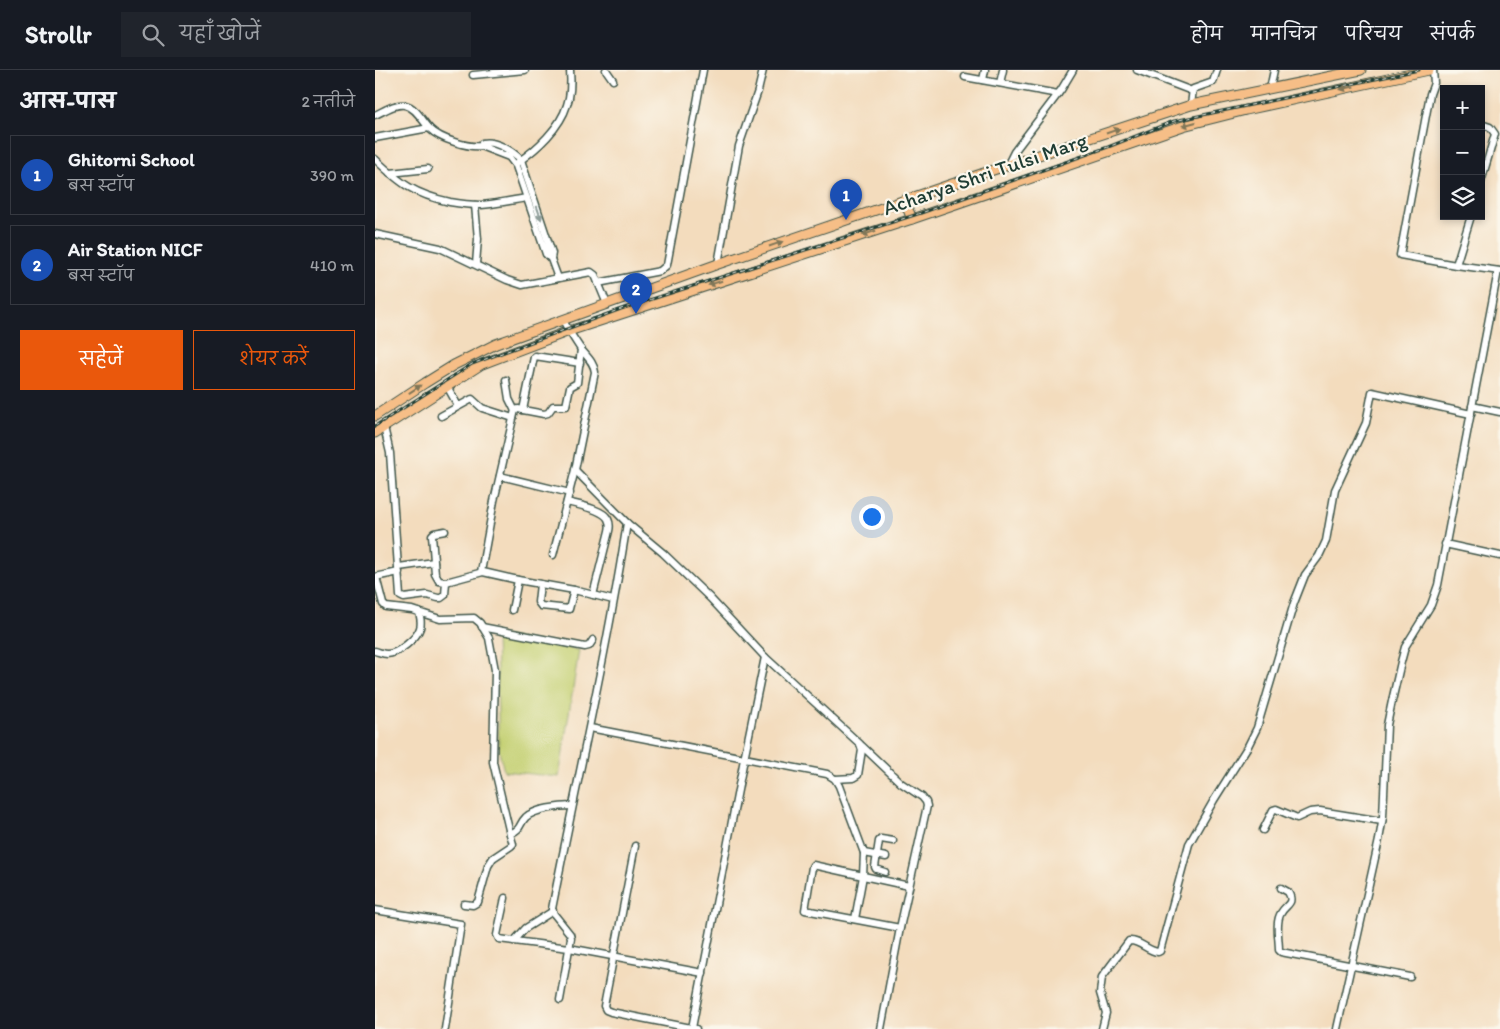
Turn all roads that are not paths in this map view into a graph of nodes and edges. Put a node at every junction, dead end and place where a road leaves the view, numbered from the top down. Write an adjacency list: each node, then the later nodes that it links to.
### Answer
1 (525, 70): 15 (street)
2 (570, 70): 29 (street)
3 (606, 70): 17 (street)
4 (703, 70): 46 (street)
5 (763, 70): 42 (street)
6 (985, 70): 18 (street)
7 (1003, 70): 19 (street)
8 (1073, 70): 22 (street)
9 (1137, 70): 21 (street)
10 (1217, 70): 21 (street)
11 (1274, 70): 20 (street)
12 (1361, 70): 20 (highway, Acharya Shri Tulsi Marg)
13 (1429, 70): 37 (highway, Acharya Shri Tulsi Marg, one-way to 37)
14 (1433, 70): 43 (street)
15 (473, 75)
16 (965, 77): 18 (street)
17 (613, 80)
18 (983, 80): 19 (street)
19 (1000, 83): 22 (street)
20 (1270, 90): 23 (highway, Acharya Shri Tulsi Marg)
21 (1192, 91): 23 (street)
22 (1058, 94): 30 (street)
23 (1191, 105): 30 (highway, Acharya Shri Tulsi Marg, one-way to 23)
24 (375, 115): 26 (street)
25 (1485, 125): 33 (street)
26 (429, 128): 27 (street); 29 (street)
27 (375, 138)
28 (375, 159): 32 (street)
29 (518, 162): 34 (street); 40 (street, one-way to 40)
30 (1007, 166): 35 (highway, Acharya Shri Tulsi Marg)
31 (428, 169): 32 (street)
32 (390, 173): 36 (street)
33 (1483, 175)
34 (527, 198): 36 (street); 40 (street)
35 (904, 200): 37 (highway); 42 (highway, Acharya Shri Tulsi Marg, one-way to 35)
36 (475, 205): 41 (street)
37 (912, 219): 49 (highway, Acharya Shri Tulsi Marg, one-way to 49)
38 (1470, 220): 43 (street)
39 (375, 234): 41 (street)
40 (551, 259): 45 (street)
41 (476, 264): 45 (street)
42 (718, 264): 47 (highway, Acharya Shri Tulsi Marg)
43 (1456, 265): 44 (street)
44 (1499, 271): 55 (street)
45 (558, 278): 46 (street)
46 (598, 283): 47 (street)
47 (607, 304): 48 (highway, Acharya Shri Tulsi Marg)
48 (563, 320): 49 (street); 60 (highway, Acharya Shri Tulsi Marg, one-way to 48)
49 (569, 331): 50 (street); 53 (highway, Acharya Shri Tulsi Marg)
50 (581, 349): 51 (street); 65 (street)
51 (580, 363): 56 (street); 56 (street)
52 (506, 380): 57 (street)
53 (447, 386): 54 (street); 63 (highway, Acharya Shri Tulsi Marg)
54 (458, 406): 61 (street); 62 (street)
55 (1472, 406): 58 (street); 59 (street)
56 (523, 410): 57 (street)
57 (515, 411): 62 (street)
58 (1500, 412)
59 (1471, 414): 71 (street); 123 (street)
60 (375, 416)
61 (441, 416)
62 (513, 418): 66 (street)
63 (385, 427): 64 (highway, Acharya Shri Tulsi Marg); 75 (street)
64 (375, 434)
65 (575, 470): 67 (street); 69 (street)
66 (500, 476): 67 (street); 76 (street)
67 (570, 493): 68 (street)
68 (567, 502): 72 (street); 82 (street)
69 (627, 523): 83 (street); 89 (street)
70 (445, 531): 74 (street)
71 (1445, 544): 73 (street); 95 (street)
72 (553, 555)
73 (1500, 556)
74 (434, 562): 75 (street); 79 (street)
75 (399, 570): 77 (street); 79 (street)
76 (481, 572): 78 (street); 79 (street)
77 (375, 577): 85 (street)
78 (518, 580): 80 (street); 84 (street)
79 (446, 582)
80 (540, 584): 81 (street); 81 (street)
81 (574, 590): 82 (street)
82 (593, 595): 83 (street)
83 (613, 600): 90 (street)
84 (513, 610)
85 (419, 612): 86 (street); 88 (street)
86 (482, 627): 87 (street); 97 (street)
87 (593, 640)
88 (375, 651)
89 (765, 657): 91 (street); 92 (street)
90 (590, 728): 92 (street); 94 (street)
91 (861, 746): 93 (street); 105 (street)
92 (744, 759): 93 (street); 117 (street)
93 (835, 779): 100 (street)
94 (572, 806): 97 (street); 110 (street)
95 (1382, 821): 96 (street); 116 (street)
96 (1263, 830)
97 (510, 834): 108 (street)
98 (893, 841): 101 (street)
99 (635, 846): 115 (street)
100 (864, 853): 101 (street); 104 (street)
101 (876, 855): 102 (street); 103 (street)
102 (886, 857)
103 (885, 872)
104 (863, 876): 105 (street); 111 (street); 111 (street)
105 (909, 886): 112 (street)
106 (1281, 888): 116 (street)
107 (505, 898): 113 (street)
108 (464, 904)
109 (375, 910): 120 (street)
110 (553, 911): 113 (street); 114 (street)
111 (855, 919): 112 (street)
112 (900, 928): 122 (street)
113 (513, 941): 114 (street)
114 (569, 948): 115 (street); 119 (street)
115 (613, 956): 117 (street); 121 (street)
116 (1352, 966): 118 (street); 124 (street)
117 (703, 973): 121 (street)
118 (1411, 977)
119 (560, 1000)
120 (445, 1029)
121 (694, 1029)
122 (881, 1029)
123 (1102, 1029)
124 (1337, 1029)

